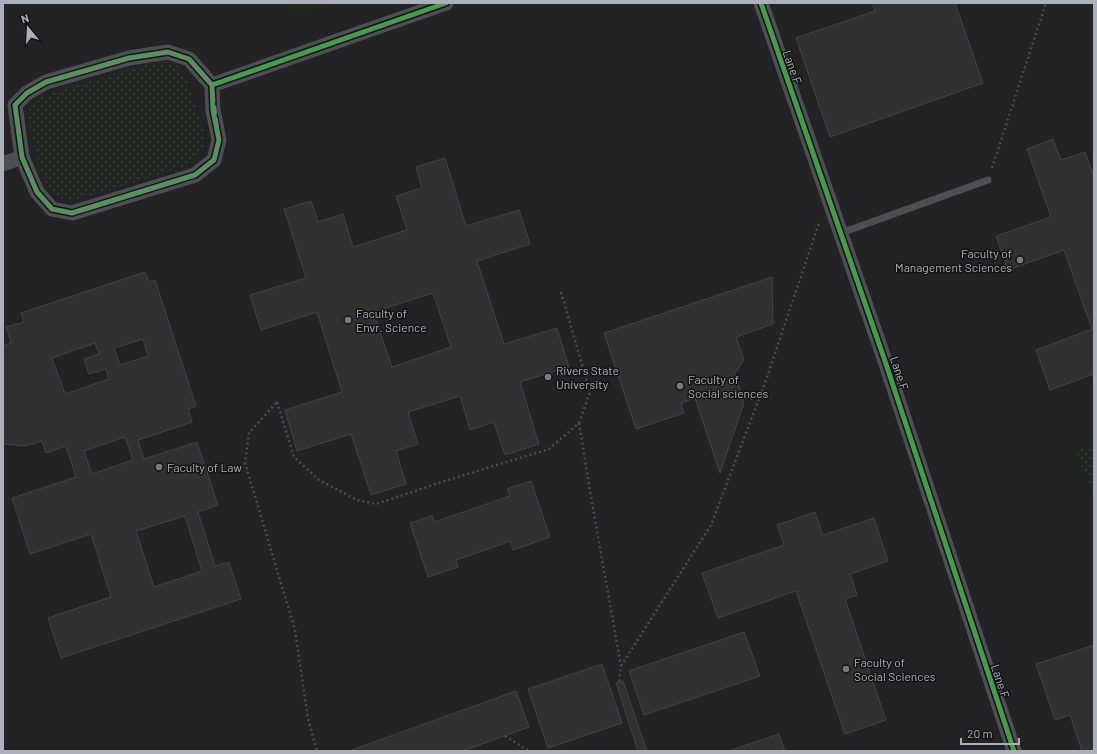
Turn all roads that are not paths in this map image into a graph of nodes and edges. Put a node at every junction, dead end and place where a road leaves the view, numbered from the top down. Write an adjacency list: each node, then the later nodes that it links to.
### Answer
1 (446, 3): 3 (street)
2 (761, 3): 7 (street, Lane F)
3 (212, 85): 4 (street); 4 (street)
4 (22, 157): 5 (street)
5 (3, 164)
6 (988, 180): 7 (lane)
7 (840, 233): 8 (street, Lane F)
8 (1014, 751)

